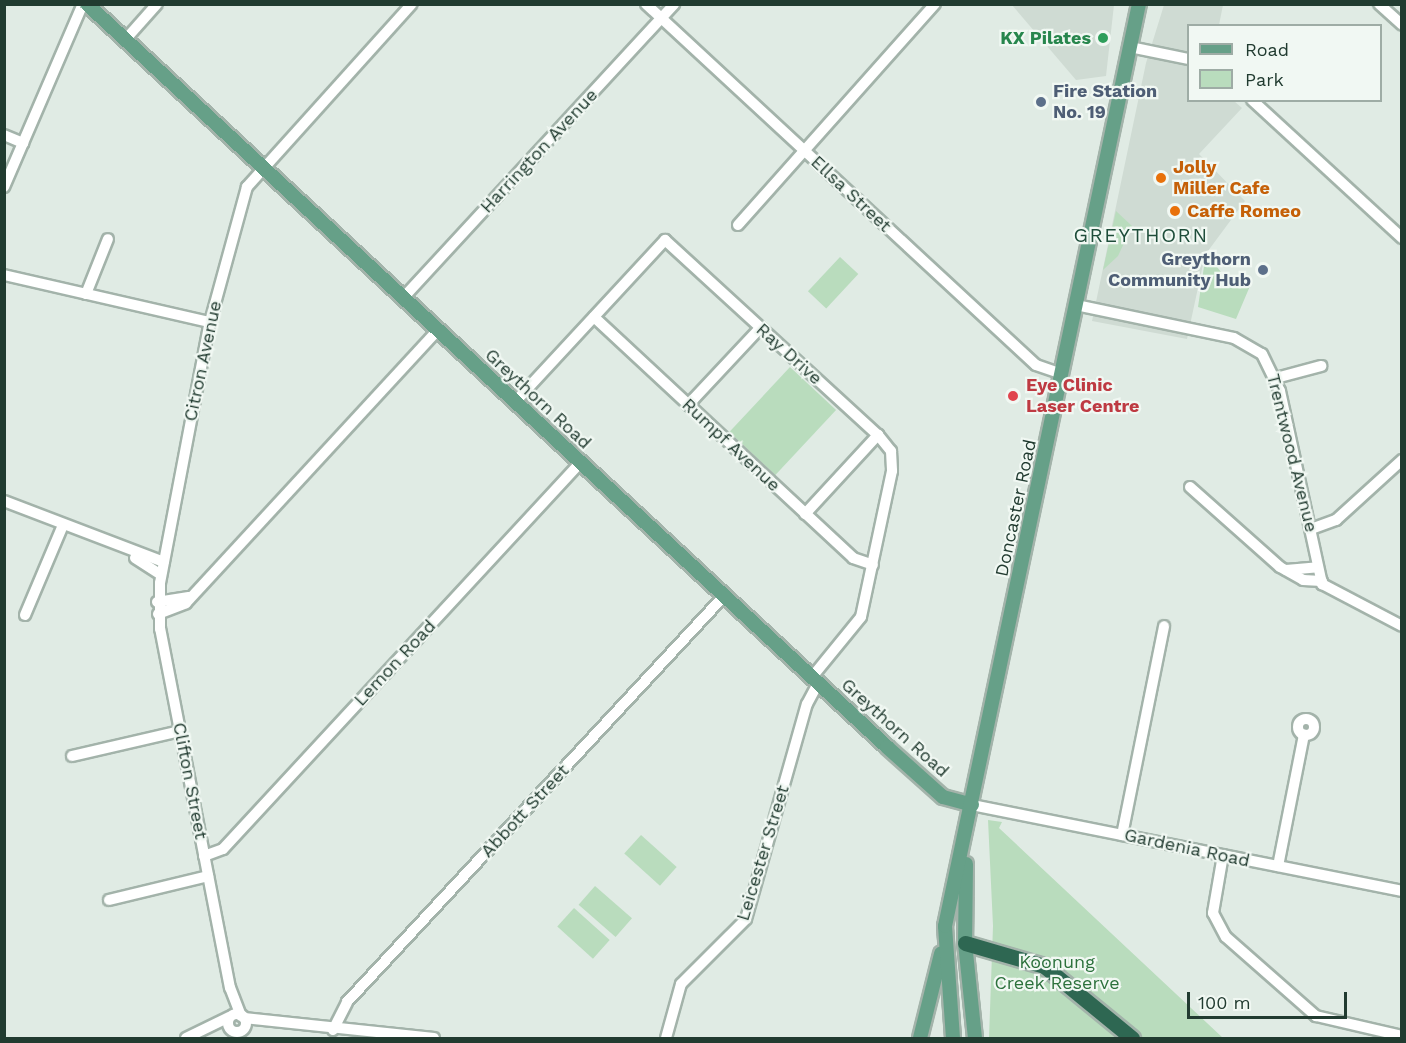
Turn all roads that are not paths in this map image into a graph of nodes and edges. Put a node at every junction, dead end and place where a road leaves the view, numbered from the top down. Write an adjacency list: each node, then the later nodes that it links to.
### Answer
1 (85, 4): 11 (main road, Greythorn Road); 16 (street)
2 (157, 4): 11 (street)
3 (412, 4): 18 (street, Citron Avenue)
4 (646, 4): 9 (street, Ellsa Street)
5 (674, 4): 9 (street, Harrington Avenue)
6 (934, 4): 17 (street)
7 (1139, 4): 12 (main road, Doncaster Road)
8 (1379, 4): 10 (street)
9 (661, 19): 17 (street, Ellsa Street); 25 (street, Harrington Avenue)
10 (1401, 25)
11 (125, 40): 18 (main road, Greythorn Road)
12 (1131, 47): 13 (street); 26 (main road, Doncaster Road)
13 (1187, 59)
14 (1254, 102): 21 (street)
15 (4, 135): 16 (street)
16 (23, 143): 19 (street)
17 (803, 150): 20 (street); 32 (street, Ellsa Street)
18 (262, 167): 25 (main road, Greythorn Road); 28 (street, Citron Avenue)
19 (4, 187)
20 (738, 225)
21 (1401, 238)
22 (108, 239): 24 (street)
23 (4, 275): 24 (street)
24 (86, 294): 28 (street)
25 (403, 298): 30 (main road, Greythorn Road)
26 (1077, 305): 32 (main road, Doncaster Road); 33 (street, Trentwood Avenue)
27 (594, 317): 29 (street, Ray Drive); 34 (street, Ray Drive); 35 (street, Rumpf Avenue)
28 (210, 322): 45 (street, Citron Avenue)
29 (760, 328): 35 (street); 36 (street, Ray Drive)
30 (438, 330): 34 (main road, Greythorn Road); 51 (street)
31 (1321, 366): 33 (street)
32 (1062, 374): 62 (main road, Doncaster Road)
33 (1276, 378): 43 (street, Trentwood Avenue)
34 (515, 402): 38 (main road, Greythorn Road)
35 (688, 405): 41 (street, Rumpf Avenue)
36 (878, 435): 41 (street); 46 (street, Ray Drive)
37 (1401, 460): 43 (street)
38 (580, 463): 52 (main road, Greythorn Road); 66 (street, Lemon Road)
39 (1190, 487): 48 (street)
40 (4, 501): 42 (street)
41 (805, 514): 46 (street, Rumpf Avenue)
42 (63, 525): 44 (street); 55 (street)
43 (1311, 530): 47 (street, Trentwood Avenue)
44 (125, 552): 45 (street); 49 (street)
45 (164, 562): 49 (street, Clifton Street)
46 (873, 565): 58 (street, Ray Drive)
47 (1318, 567): 48 (street); 50 (street, Trentwood Avenue)
48 (1286, 570): 50 (street)
49 (161, 575): 53 (street, Clifton Street)
50 (1322, 581): 57 (street)
51 (192, 595): 53 (street); 54 (street)
52 (724, 596): 58 (main road, Greythorn Road); 74 (street, Abbott Street)
53 (157, 602): 54 (street, Clifton Street)
54 (158, 614): 59 (street, Clifton Street)
55 (25, 615)
56 (1164, 626): 63 (street)
57 (1401, 626)
58 (815, 680): 62 (main road, Greythorn Road); 78 (street, Leicester Street)
59 (180, 731): 61 (street); 66 (street, Clifton Street)
60 (1304, 735): 67 (street)
61 (72, 756)
62 (972, 805): 63 (street, Gardenia Road); 64 (main road, Doncaster Road)
63 (1122, 835): 65 (street, Gardenia Road)
64 (966, 844): 71 (main road, Doncaster Road); 72 (main road, Doncaster Road)
65 (1223, 855): 67 (street, Gardenia Road); 75 (street)
66 (204, 856): 68 (street, Clifton Street)
67 (1278, 866): 69 (street, Gardenia Road)
68 (208, 876): 70 (street); 73 (street, Clifton Street)
69 (1401, 891)
70 (110, 900)
71 (965, 943): 72 (main road); 81 (main road, Doncaster Road); 82 (highway)
72 (944, 946): 79 (main road, Doncaster Road); 80 (main road, Doncaster Road)
73 (238, 1025): 74 (street); 76 (street)
74 (333, 1030): 77 (street)
75 (1401, 1036)
76 (186, 1038)
77 (434, 1038)
78 (666, 1038)
79 (920, 1038)
80 (953, 1038)
81 (975, 1038)
82 (1132, 1038)

